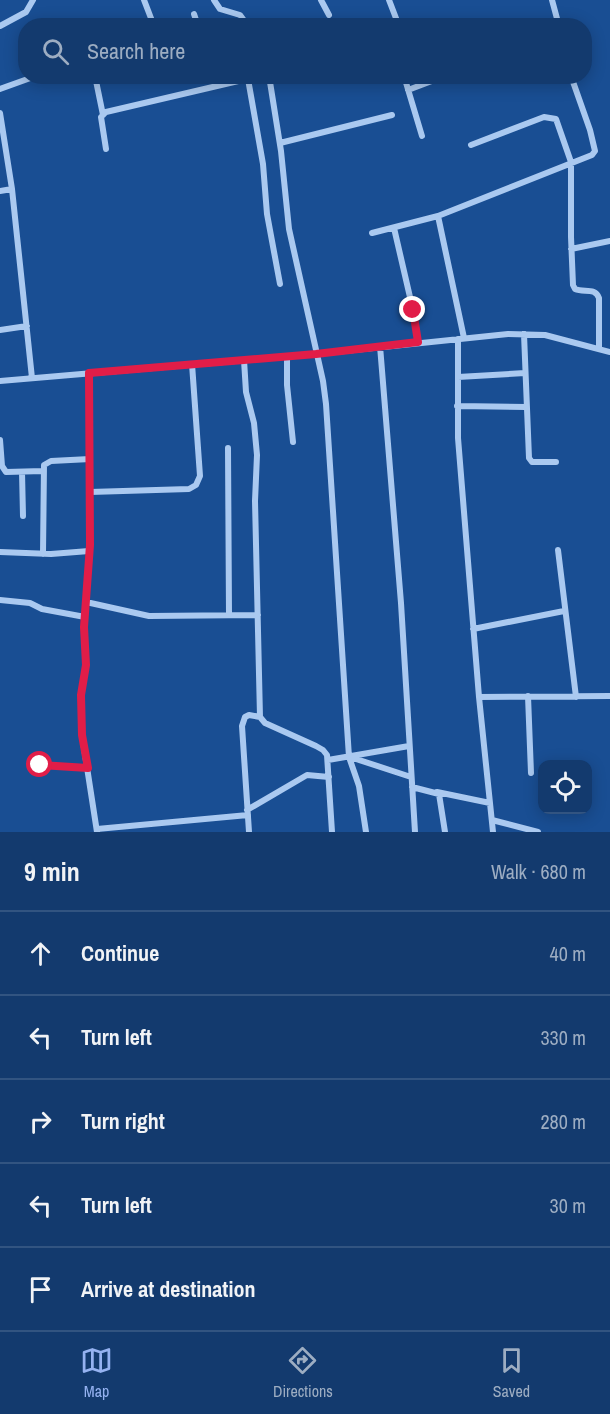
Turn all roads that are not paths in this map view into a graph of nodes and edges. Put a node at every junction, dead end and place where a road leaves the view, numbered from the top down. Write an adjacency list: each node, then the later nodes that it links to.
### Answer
1 (33, 0): 14 (street)
2 (144, 0): 9 (street)
3 (214, 0): 11 (street)
4 (321, 0): 8 (street)
5 (389, 0): 12 (street)
6 (552, 0): 13 (street)
7 (194, 14): 10 (street)
8 (329, 15)
9 (151, 18)
10 (195, 18)
11 (242, 18)
12 (396, 18)
13 (557, 18)
14 (0, 26)
15 (18, 82): 23 (street)
16 (97, 84): 26 (street)
17 (228, 84): 26 (street)
18 (249, 84): 40 (street)
19 (271, 84): 29 (street)
20 (406, 84): 24 (street)
21 (424, 84): 24 (street)
22 (574, 84): 32 (street)
23 (0, 89)
24 (408, 90): 28 (street)
25 (0, 113): 33 (street)
26 (103, 115): 31 (street)
27 (392, 115): 29 (street)
28 (422, 136)
29 (280, 143): 49 (street)
30 (471, 145): 32 (street)
31 (106, 148)
32 (570, 162): 35 (street); 39 (street)
33 (12, 189): 34 (street); 41 (street)
34 (0, 192)
35 (438, 216): 36 (street); 44 (street)
36 (394, 228): 37 (street); 45 (street)
37 (372, 233)
38 (610, 241): 39 (street)
39 (571, 249): 47 (street)
40 (280, 284)
41 (27, 326): 42 (street); 56 (street)
42 (0, 330)
43 (524, 334): 44 (street); 47 (street); 54 (street)
44 (461, 338): 45 (street); 55 (street)
45 (418, 342): 46 (street)
46 (380, 346): 49 (street); 86 (street)
47 (599, 348): 48 (street)
48 (610, 352)
49 (316, 354): 50 (street); 87 (street)
50 (287, 356): 51 (street); 61 (street)
51 (244, 360): 52 (street); 78 (street)
52 (192, 364): 53 (street); 68 (street)
53 (89, 373): 56 (street); 63 (street)
54 (525, 373): 55 (street); 59 (street)
55 (458, 377): 58 (street)
56 (32, 378): 57 (street)
57 (0, 381)
58 (457, 406): 59 (street); 80 (street)
59 (526, 407): 64 (street)
60 (0, 440): 65 (street)
61 (293, 442)
62 (228, 448): 77 (street)
63 (90, 459): 66 (street); 68 (street)
64 (556, 462)
65 (2, 470): 67 (street)
66 (43, 471): 67 (street); 73 (street)
67 (22, 472): 69 (street)
68 (90, 492): 71 (street)
69 (23, 516)
70 (558, 550): 76 (street)
71 (89, 551): 73 (street); 75 (street)
72 (0, 552): 73 (street)
73 (43, 554)
74 (0, 600): 79 (street)
75 (86, 602): 77 (street); 79 (street)
76 (564, 611): 80 (street); 84 (street)
77 (230, 615): 78 (street)
78 (258, 615): 85 (street)
79 (85, 617): 90 (street)
80 (473, 629): 83 (street)
81 (528, 696): 83 (street); 84 (street); 91 (street)
82 (610, 696): 84 (street)
83 (479, 697): 96 (street)
84 (576, 697)
85 (260, 717): 88 (street); 97 (street)
86 (409, 746): 87 (street); 93 (street)
87 (349, 757): 88 (street); 93 (street); 102 (street)
88 (328, 760): 92 (street)
89 (40, 765): 90 (street)
90 (88, 768): 99 (street)
91 (531, 773)
92 (329, 777): 97 (street); 100 (street)
93 (411, 777): 94 (street)
94 (412, 787): 95 (street); 103 (street)
95 (437, 792): 96 (street); 104 (street)
96 (490, 802): 98 (street)
97 (247, 813): 99 (street); 101 (street)
98 (492, 820): 105 (street); 106 (street)
99 (97, 831)
100 (330, 831)
101 (249, 832)
102 (366, 832)
103 (415, 832)
104 (445, 832)
105 (493, 832)
106 (538, 832)

